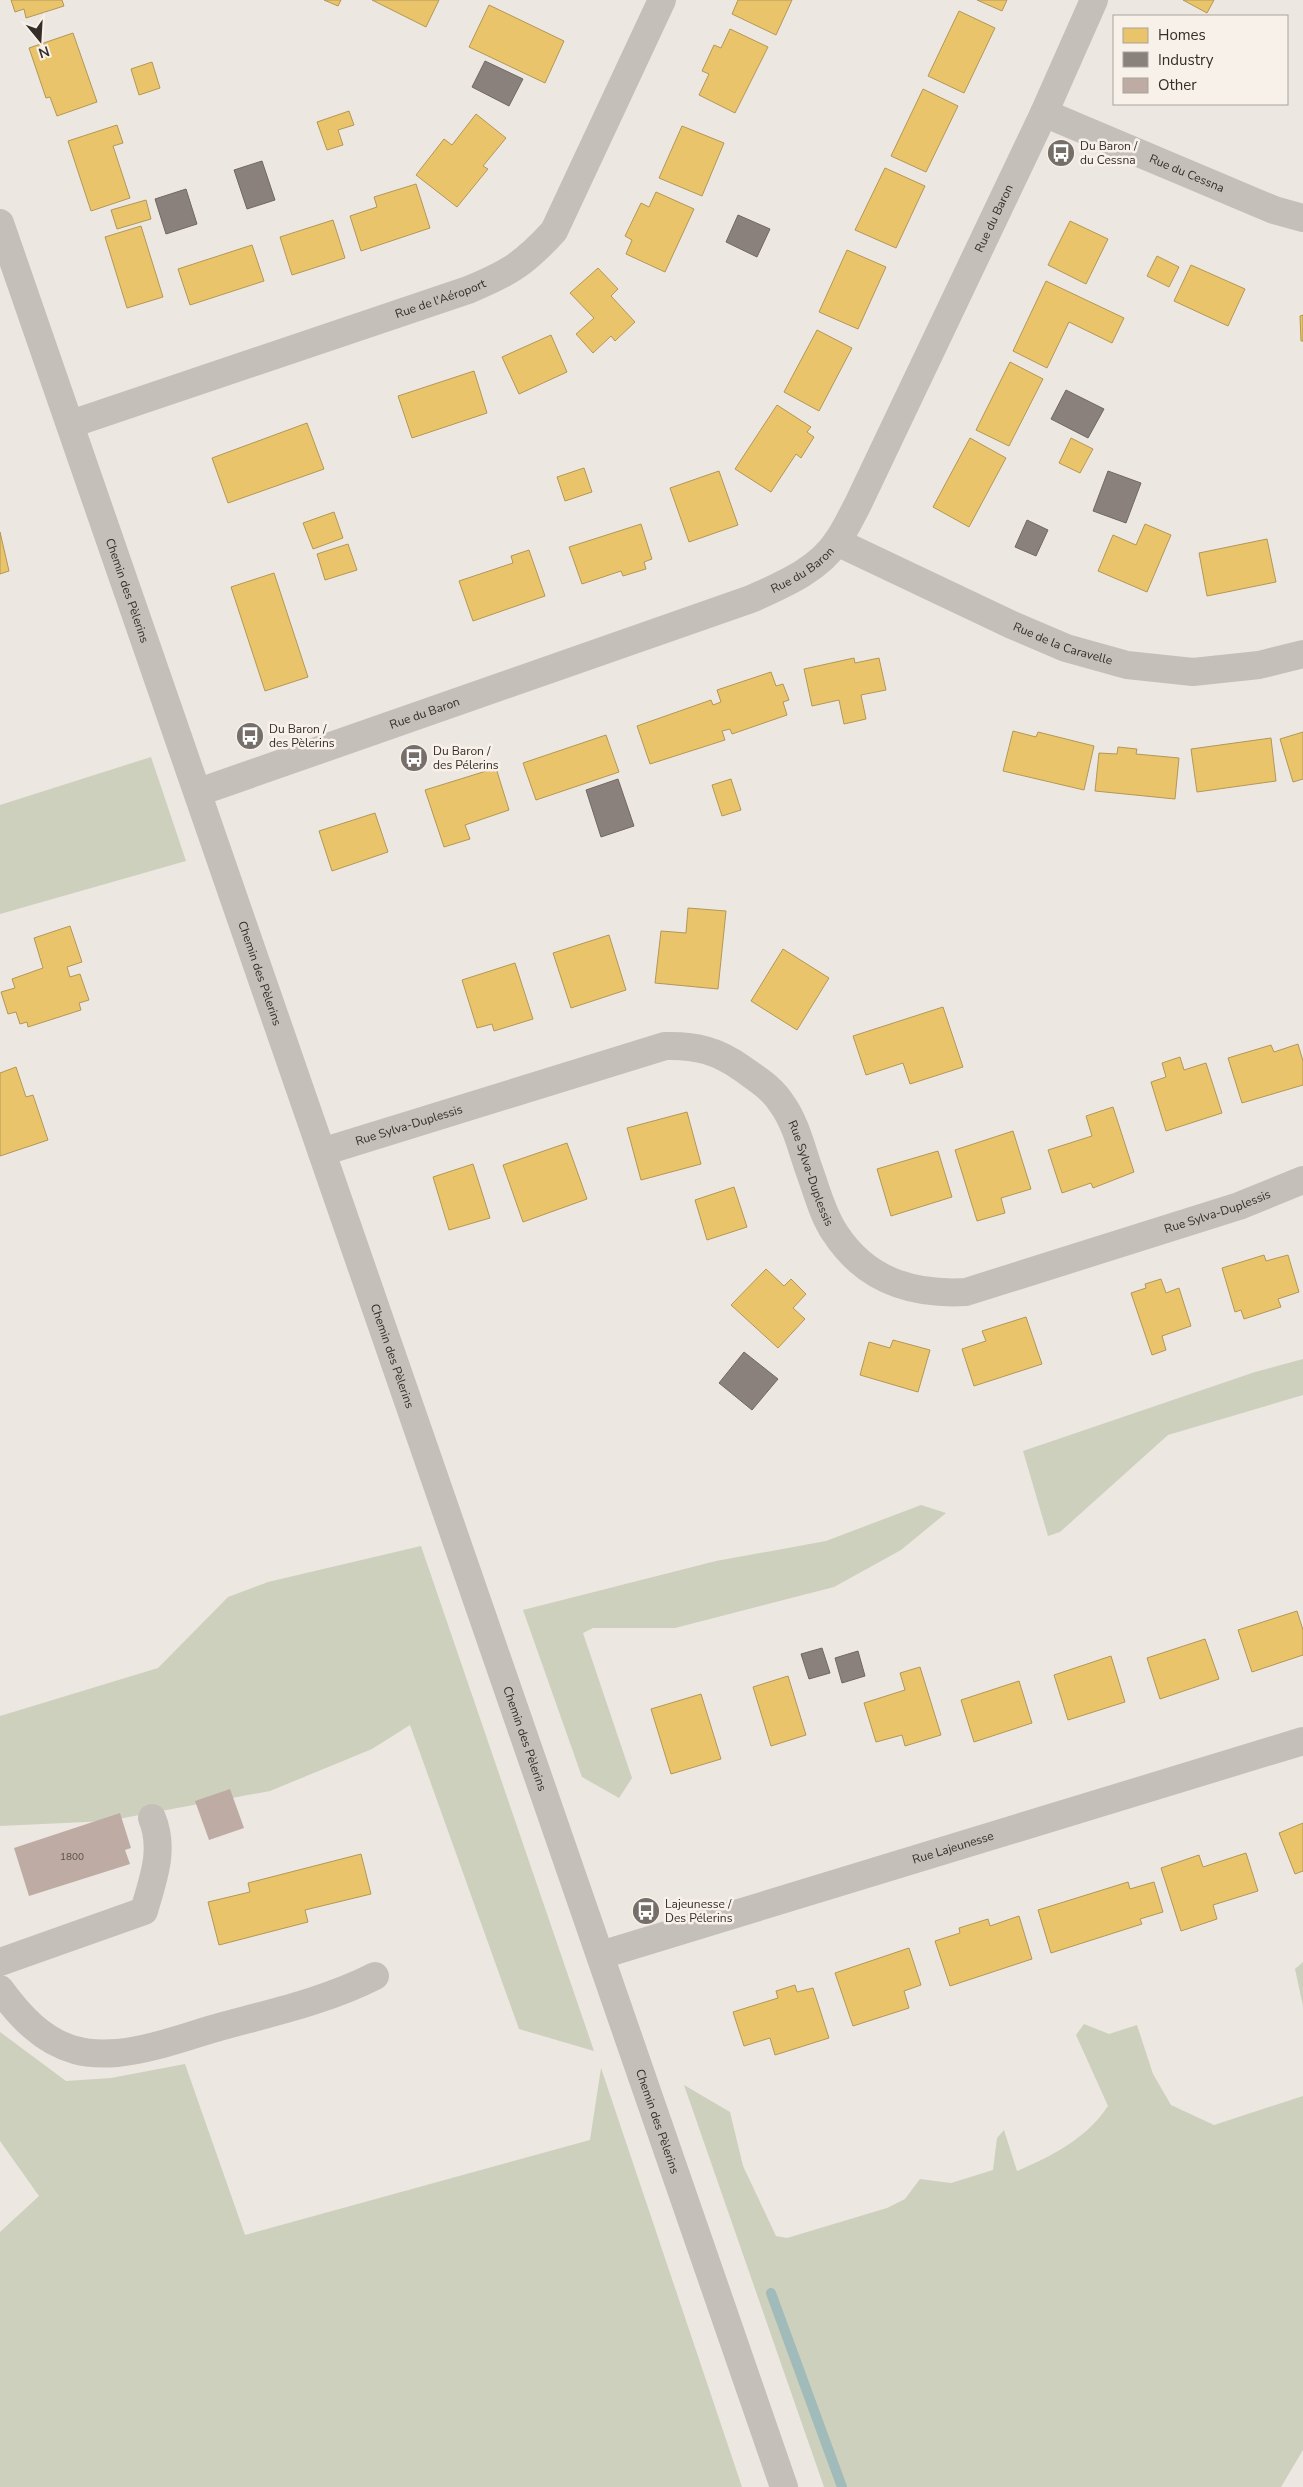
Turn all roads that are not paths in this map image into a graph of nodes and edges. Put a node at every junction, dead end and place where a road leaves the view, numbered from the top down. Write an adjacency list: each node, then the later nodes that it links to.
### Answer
1 (661, 0): 6 (street, Rue de l'Aéroport)
2 (1094, 0): 3 (street, Rue du Baron)
3 (1044, 113): 4 (street, Rue du Cessna); 7 (street, Rue du Baron)
4 (1303, 218)
5 (0, 224): 6 (street, Chemin des Pèlerins)
6 (70, 424): 9 (street, Chemin des Pèlerins)
7 (838, 542): 8 (street, Rue de la Caravelle); 9 (street, Rue du Baron)
8 (1303, 654)
9 (199, 792): 10 (street, Chemin des Pèlerins)
10 (322, 1152): 11 (street, Rue Sylva-Duplessis); 14 (street, Chemin des Pèlerins)
11 (1303, 1180)
12 (1303, 1741): 14 (street, Rue Lajeunesse)
13 (152, 1818): 15 (street)
14 (601, 1955): 18 (street, Chemin des Pèlerins)
15 (0, 1962)
16 (375, 1976): 17 (street)
17 (0, 1989)
18 (784, 2487)

